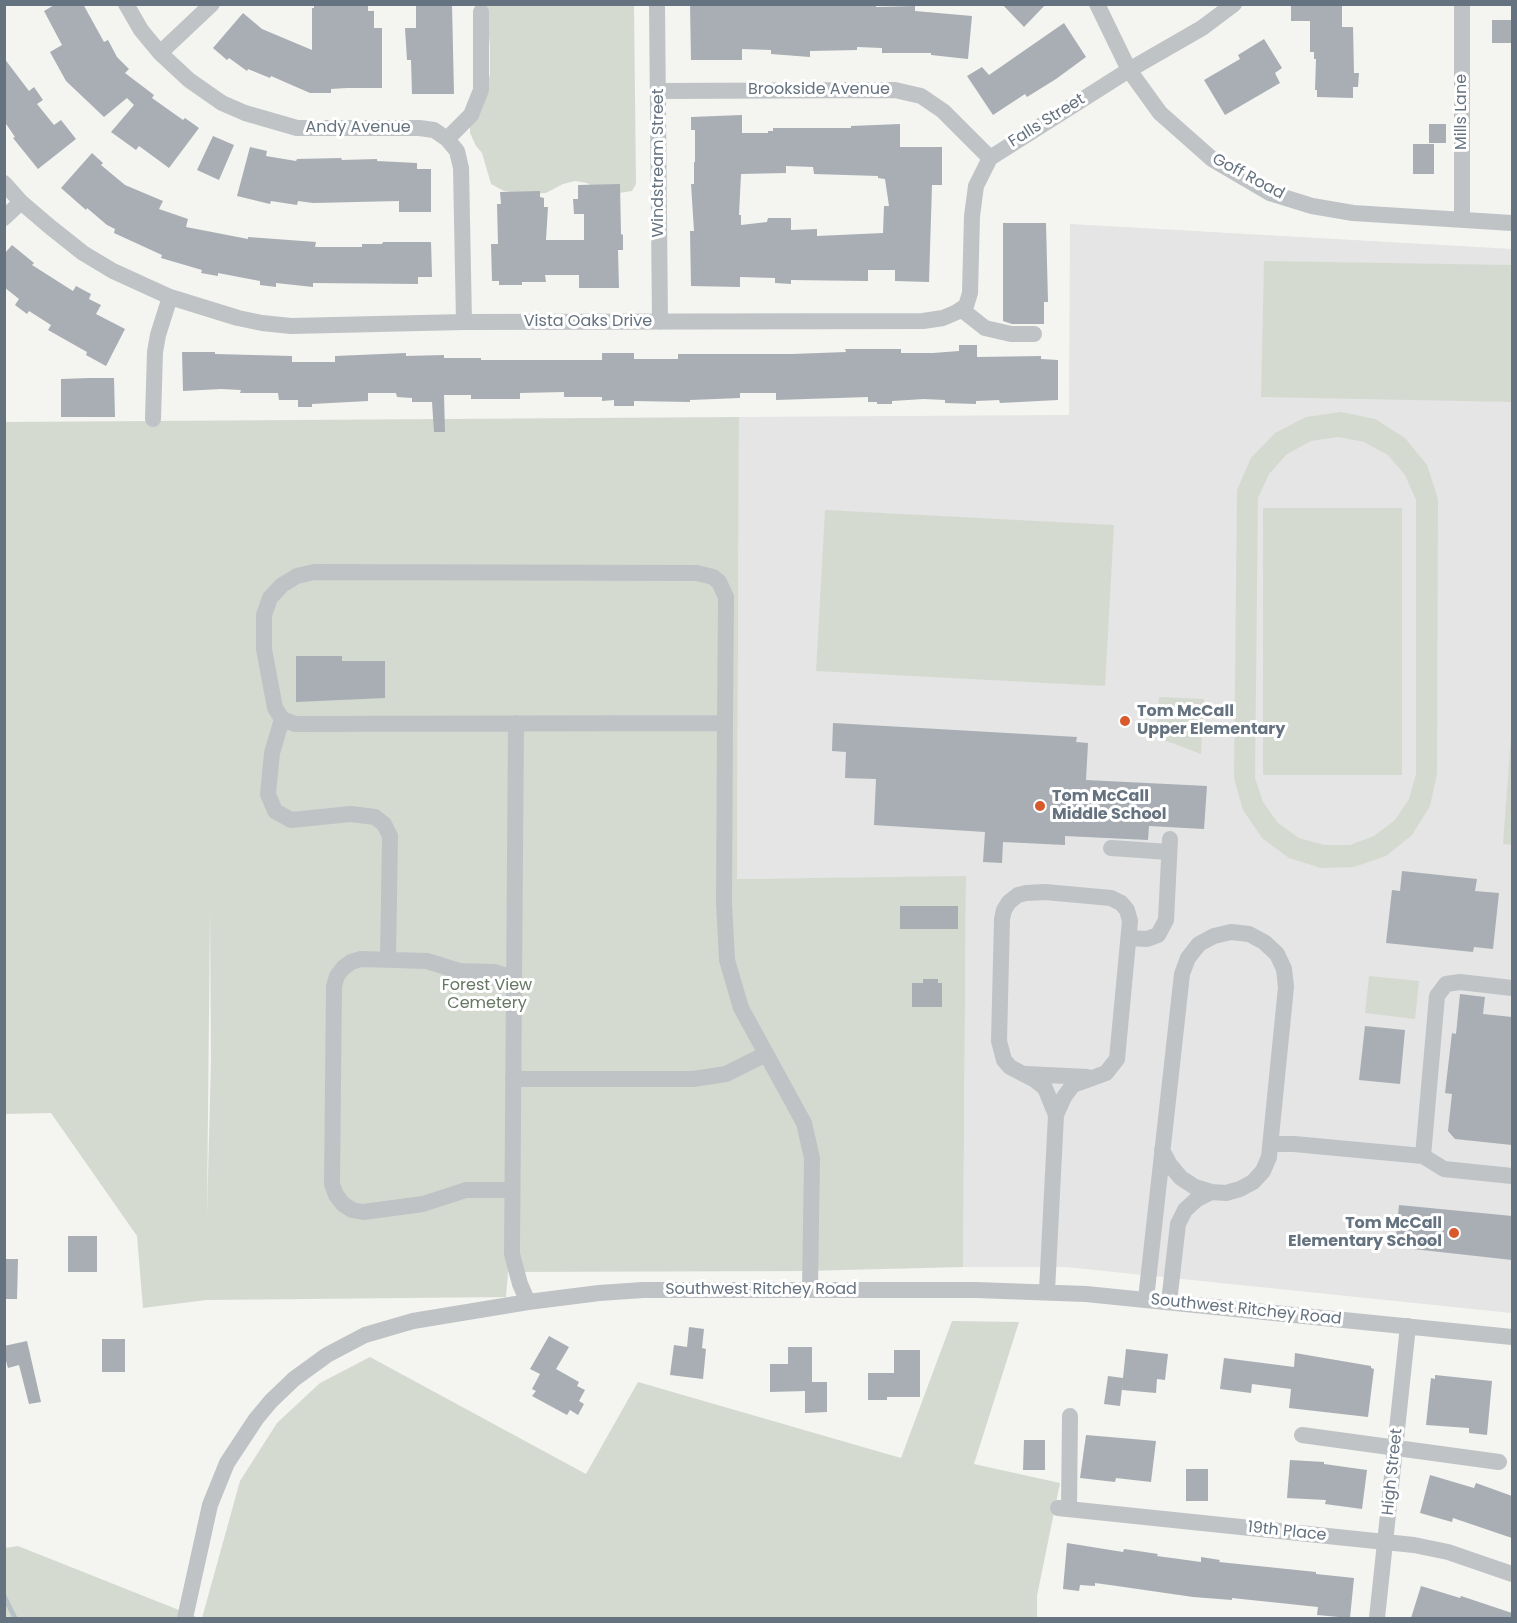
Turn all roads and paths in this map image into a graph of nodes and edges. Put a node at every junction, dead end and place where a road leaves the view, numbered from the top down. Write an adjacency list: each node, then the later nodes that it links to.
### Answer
1 (126, 4): 8 (street, Andy Avenue)
2 (212, 4): 8 (street)
3 (657, 4): 10 (street, Windstream Street)
4 (1097, 4): 9 (street, Goff Road)
5 (1234, 4): 9 (street, Falls Street)
6 (1462, 4): 16 (street, Mills Lane)
7 (481, 12): 11 (street)
8 (160, 53): 11 (street, Andy Avenue)
9 (1129, 70): 12 (street, Falls Street); 16 (street, Goff Road)
10 (659, 91): 12 (street, Brookside Avenue); 21 (street, Windstream Street)
11 (447, 140): 20 (street)
12 (990, 158): 19 (street, Falls Street)
13 (4, 183): 14 (street, Vista Oaks Drive)
14 (21, 202): 15 (street); 18 (street, Vista Oaks Drive)
15 (4, 218)
16 (1462, 220): 17 (street, Goff Road)
17 (1512, 223)
18 (170, 297): 20 (street, Vista Oaks Drive); 23 (street)
19 (963, 308): 21 (street, Vista Oaks Drive); 22 (street)
20 (464, 322): 21 (street, Vista Oaks Drive)
21 (660, 322)
22 (1034, 334)
23 (153, 418)
24 (282, 719): 25 (street); 26 (street); 29 (street)
25 (516, 723): 26 (street); 30 (street)
26 (725, 723): 32 (street)
27 (1111, 848): 28 (street)
28 (1130, 938): 33 (street); 34 (street)
29 (388, 959): 30 (street); 41 (street)
30 (514, 983): 35 (street)
31 (1512, 988): 39 (street)
32 (766, 1054): 35 (street); 43 (street)
33 (1023, 1074): 34 (street); 36 (street)
34 (1090, 1077): 36 (street)
35 (513, 1079): 41 (street)
36 (1056, 1115): 44 (street)
37 (1271, 1144): 38 (street); 39 (street); 42 (street)
38 (1162, 1150): 42 (street); 45 (street)
39 (1423, 1156): 40 (street)
40 (1512, 1176)
41 (512, 1190): 46 (street)
42 (1211, 1192): 47 (street)
43 (810, 1290): 44 (street, Southwest Ritchey Road); 46 (street, Southwest Ritchey Road)
44 (1047, 1291): 45 (street, Southwest Ritchey Road)
45 (1146, 1299): 47 (street, Southwest Ritchey Road)
46 (528, 1302): 56 (street, Southwest Ritchey Road)
47 (1170, 1302): 48 (street, Southwest Ritchey Road)
48 (1408, 1326): 49 (street, Southwest Ritchey Road); 52 (street, High Street)
49 (1512, 1336)
50 (1070, 1416): 54 (street, 19th Place)
51 (1302, 1435): 52 (street)
52 (1395, 1446): 53 (street); 54 (street, High Street)
53 (1499, 1462)
54 (1386, 1542): 55 (street, 19th Place); 57 (street, High Street)
55 (1512, 1574)
56 (185, 1618)
57 (1377, 1618)

